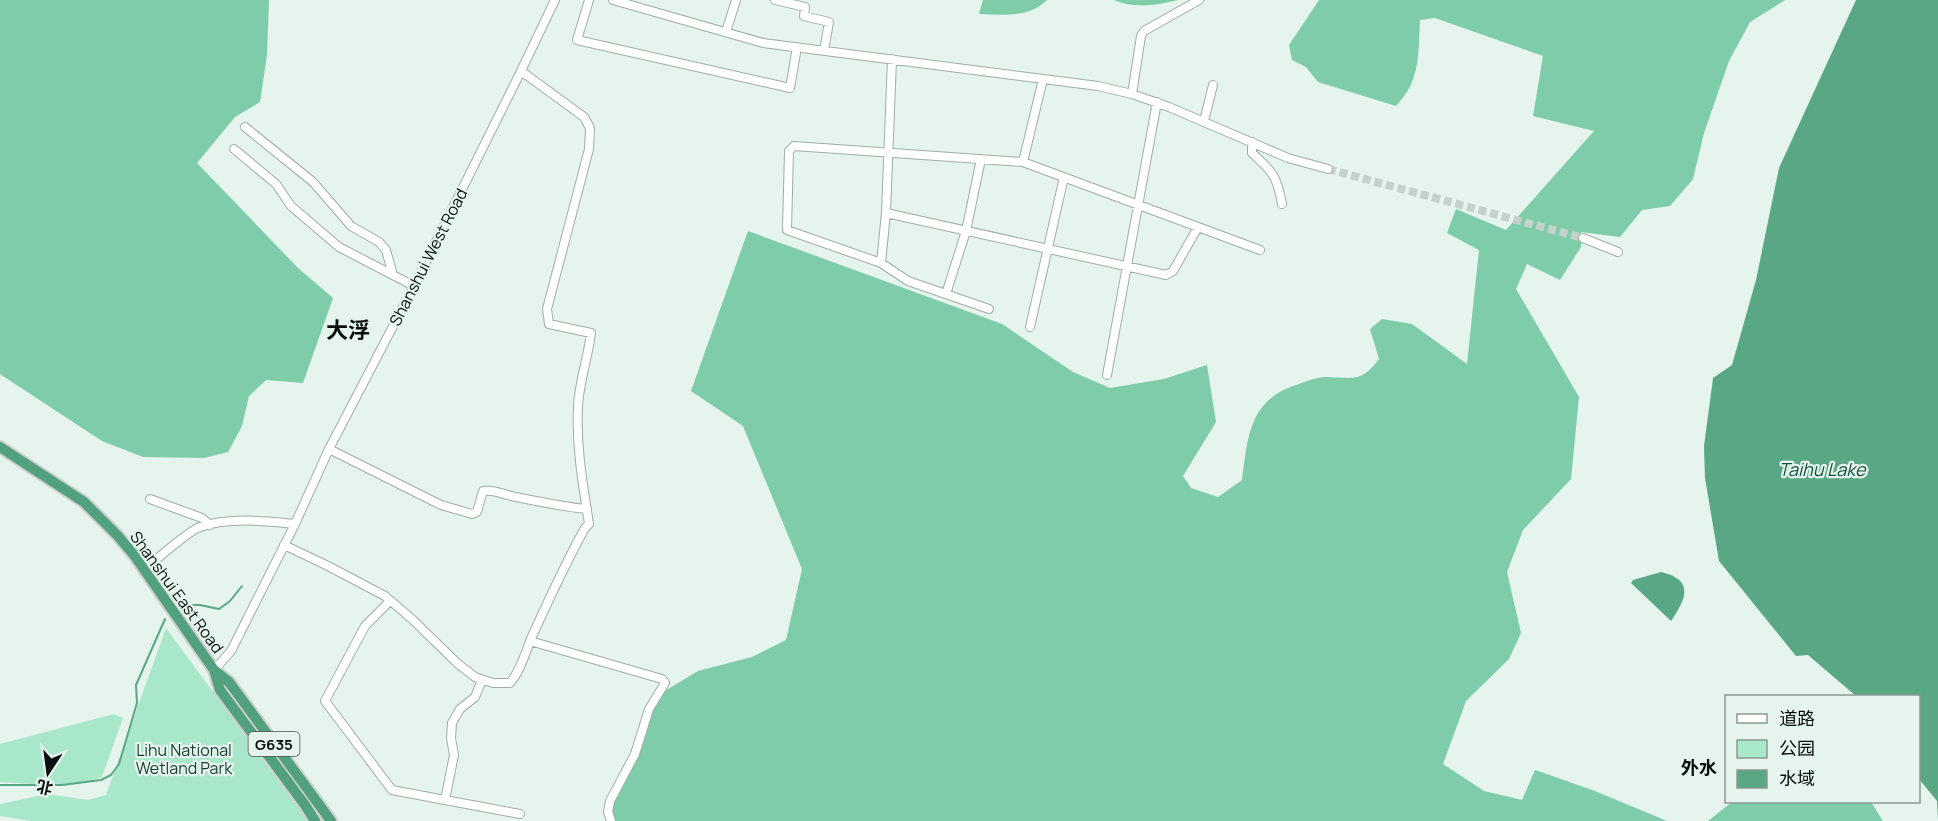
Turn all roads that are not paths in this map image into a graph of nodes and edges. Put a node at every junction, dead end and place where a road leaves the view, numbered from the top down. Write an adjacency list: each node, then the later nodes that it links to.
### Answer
1 (555, 0): 11 (street, Shanshui West Road)
2 (589, 0): 8 (street)
3 (613, 0): 7 (street)
4 (736, 0): 7 (street)
5 (775, 0): 9 (street)
6 (1199, 0): 14 (street)
7 (726, 32): 8 (street)
8 (797, 47): 9 (street)
9 (824, 51): 10 (street)
10 (892, 59): 12 (street); 20 (street)
11 (521, 71): 37 (street, Shanshui West Road); 45 (street)
12 (1043, 79): 14 (street); 22 (street)
13 (1213, 85): 16 (street)
14 (1132, 94): 15 (street)
15 (1157, 102): 16 (street); 26 (street)
16 (1204, 121): 18 (street)
17 (245, 127): 36 (street)
18 (1252, 142): 23 (street); 25 (street)
19 (234, 149): 36 (street)
20 (888, 153): 21 (street); 27 (street); 34 (street)
21 (981, 159): 22 (street); 29 (street)
22 (1023, 162): 24 (street)
23 (1328, 169)
24 (1064, 177): 26 (street); 31 (street)
25 (1282, 204)
26 (1138, 205): 28 (street); 35 (street)
27 (886, 213): 29 (street); 34 (street)
28 (1198, 227): 32 (street); 35 (street)
29 (966, 231): 31 (street); 38 (street)
30 (1583, 238): 33 (street)
31 (1049, 249): 35 (street); 40 (street)
32 (1260, 250)
33 (1618, 252)
34 (881, 263): 38 (street)
35 (1127, 266): 41 (street)
36 (393, 275): 37 (street)
37 (414, 286): 43 (street, Shanshui West Road)
38 (946, 294): 39 (street)
39 (988, 309)
40 (1030, 327)
41 (1107, 375)
42 (0, 447): 49 (highway, Shanshui East Road)
43 (329, 449): 45 (street); 46 (street, Shanshui West Road)
44 (150, 499): 47 (street)
45 (587, 509): 51 (street)
46 (295, 524): 47 (street); 48 (street, Shanshui West Road)
47 (210, 525): 49 (street)
48 (284, 545): 50 (street); 52 (street, Shanshui West Road)
49 (144, 570): 52 (highway, Shanshui East Road)
50 (390, 601): 53 (street); 54 (street)
51 (530, 641): 53 (street); 58 (street)
52 (214, 670): 56 (highway, Shanshui East Road / G635); 57 (highway, Shanshui East Road / G635)
53 (482, 680): 54 (street)
54 (445, 800): 55 (street)
55 (520, 814)
56 (315, 821)
57 (331, 821)
58 (611, 821)

